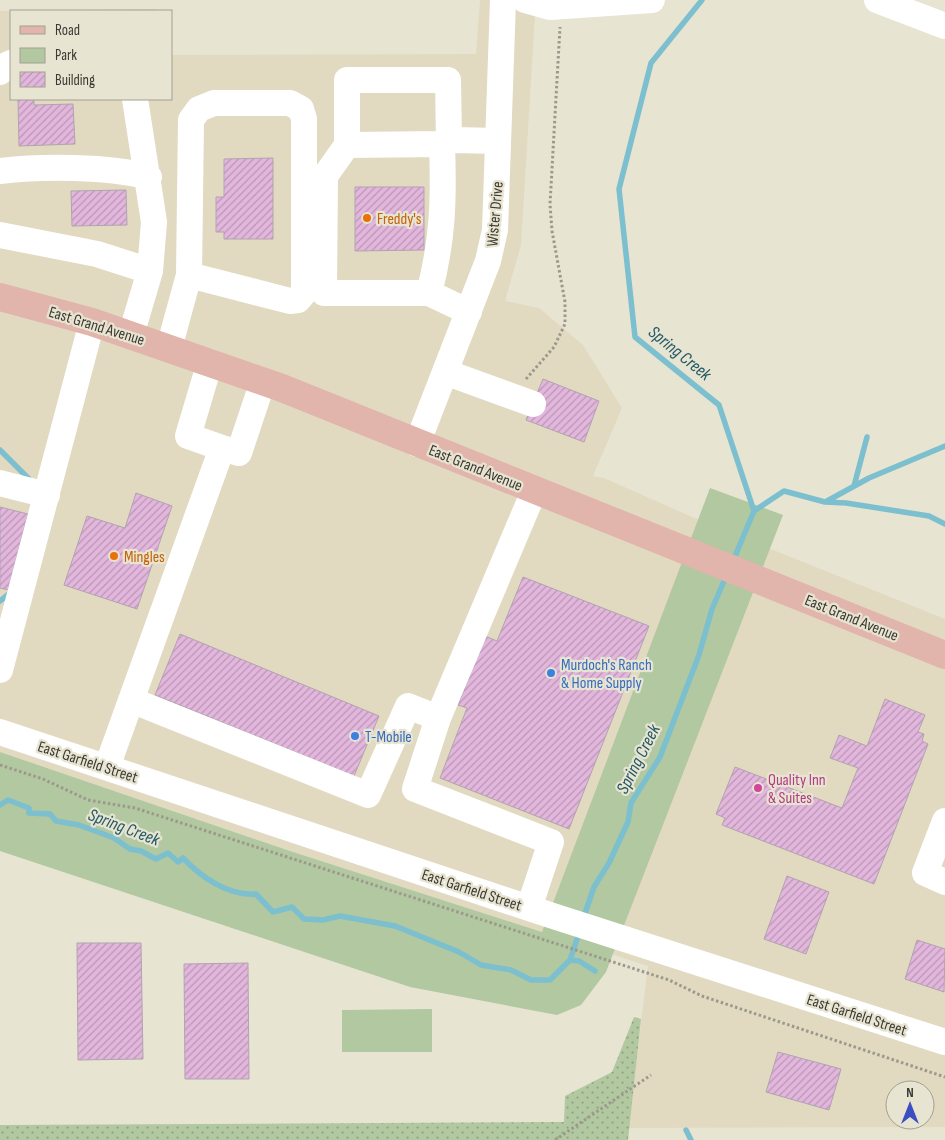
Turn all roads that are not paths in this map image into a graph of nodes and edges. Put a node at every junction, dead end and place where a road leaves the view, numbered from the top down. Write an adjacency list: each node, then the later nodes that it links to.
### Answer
1 (503, 0): 9 (street, Wister Drive)
2 (525, 0): 3 (street)
3 (652, 0)
4 (877, 0): 5 (street)
5 (945, 26)
6 (10, 63): 7 (street)
7 (0, 72)
8 (135, 100): 13 (street)
9 (498, 142): 10 (street); 19 (street, Wister Drive)
10 (445, 143): 11 (street); 11 (street); 17 (street)
11 (347, 145): 17 (street)
12 (0, 171): 13 (street)
13 (149, 177): 15 (street)
14 (0, 235): 15 (street)
15 (150, 271): 21 (street)
16 (189, 275): 16 (street); 22 (street)
17 (429, 292): 19 (street)
18 (0, 297): 20 (main road, East Grand Avenue)
19 (469, 312): 24 (street, Wister Drive)
20 (92, 322): 21 (main road, East Grand Avenue); 31 (street)
21 (131, 335): 22 (main road, East Grand Avenue)
22 (170, 348): 23 (main road, East Grand Avenue)
23 (210, 362): 25 (main road, East Grand Avenue); 28 (street)
24 (445, 372): 26 (street); 27 (street, Wister Drive)
25 (263, 382): 27 (main road, East Grand Avenue); 28 (street)
26 (521, 400)
27 (417, 444): 30 (main road, East Grand Avenue)
28 (222, 448): 34 (street)
29 (0, 483): 31 (street)
30 (534, 490): 32 (main road, East Grand Avenue); 35 (street)
31 (47, 495): 33 (street)
32 (945, 655)
33 (0, 670)
34 (131, 700): 35 (street); 37 (street)
35 (438, 718): 40 (street)
36 (0, 732): 37 (street, East Garfield Street)
37 (107, 767): 40 (street, East Garfield Street)
38 (945, 821): 39 (street)
39 (945, 882)
40 (539, 911): 41 (street, East Garfield Street)
41 (945, 1042)

